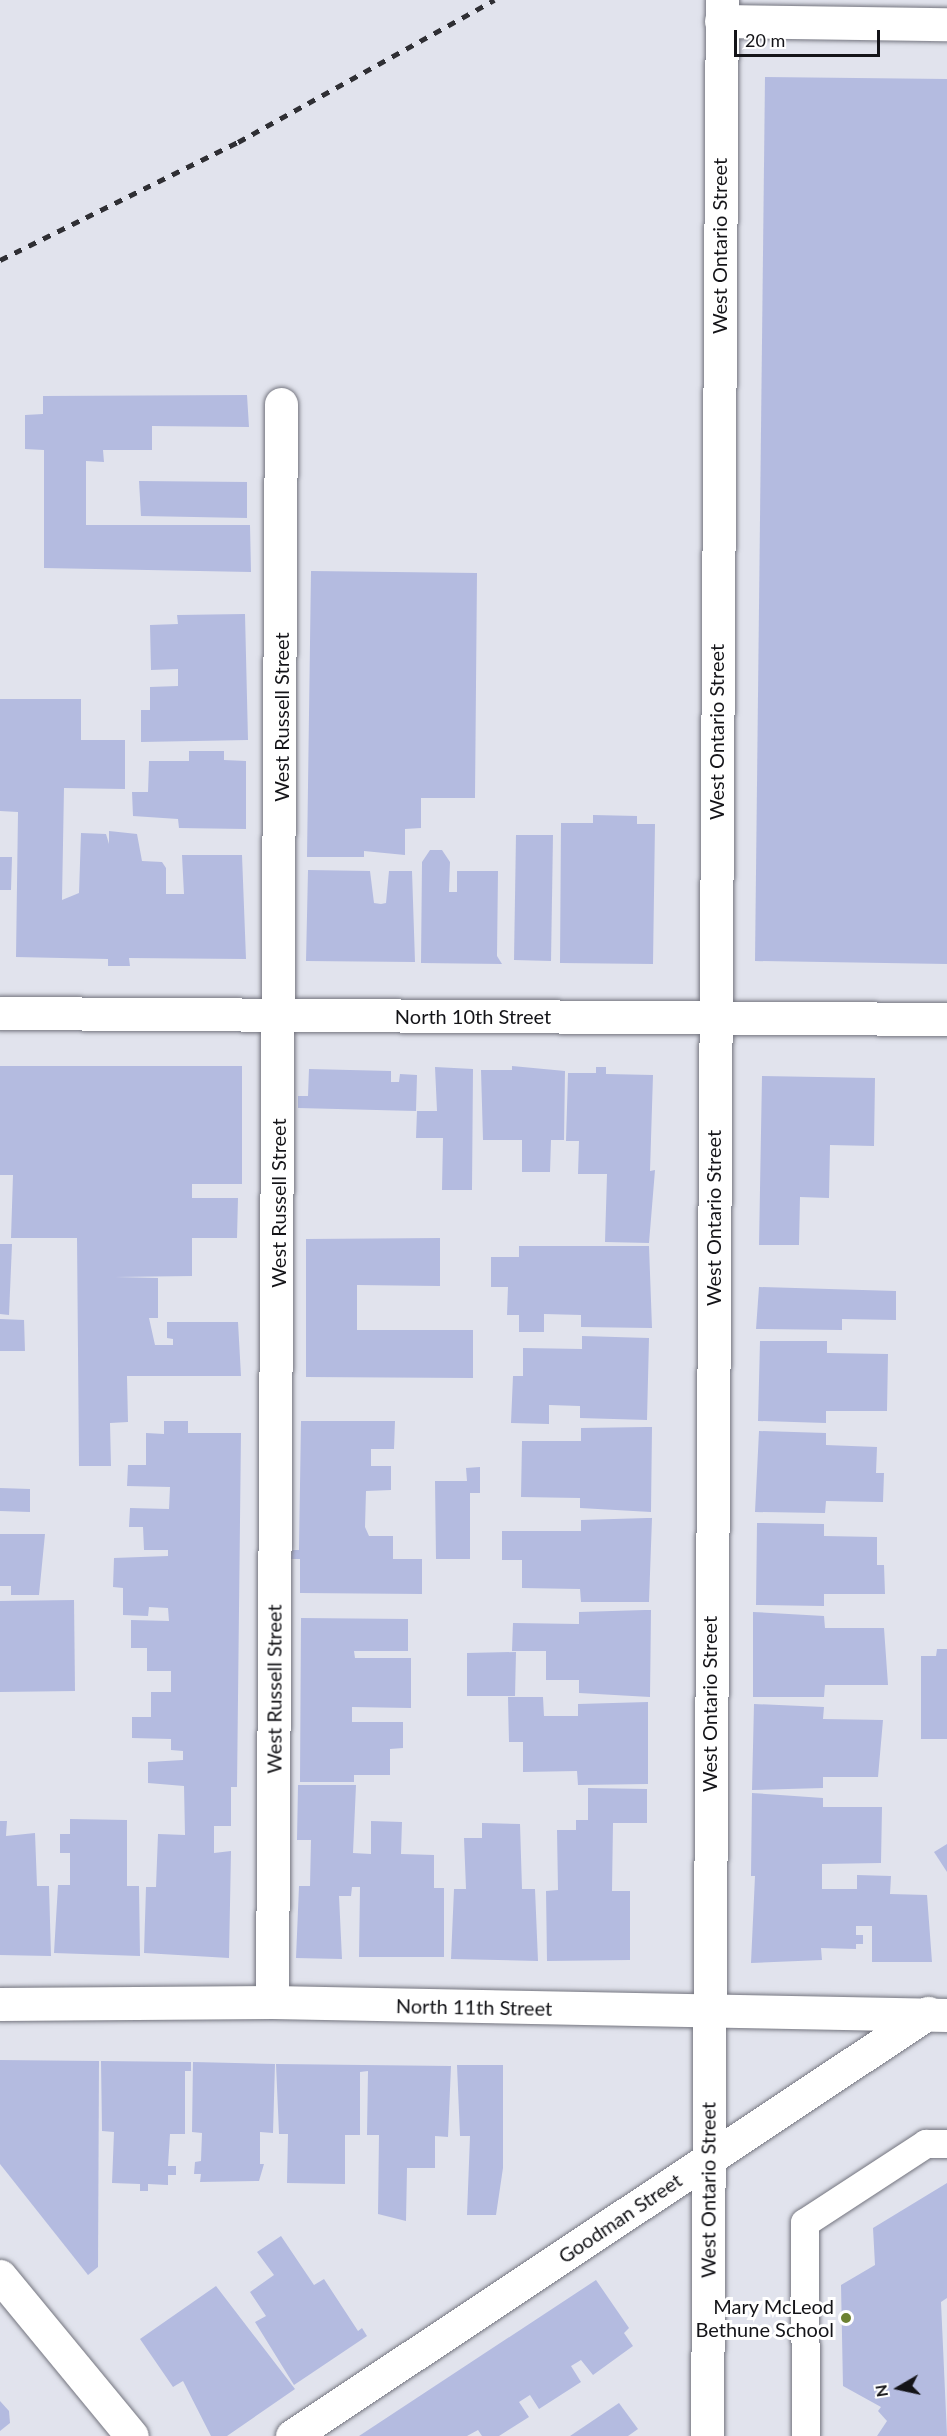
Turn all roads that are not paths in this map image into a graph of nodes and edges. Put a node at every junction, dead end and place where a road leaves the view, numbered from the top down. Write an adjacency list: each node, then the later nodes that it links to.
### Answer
1 (722, 11): 2 (street); 6 (street, West Ontario Street)
2 (947, 24)
3 (281, 404): 5 (street, West Russell Street)
4 (0, 1012): 5 (street, North 10th Street)
5 (280, 1016): 6 (street, North 10th Street); 8 (street, West Russell Street)
6 (715, 1017): 7 (street, North 10th Street); 11 (street, West Ontario Street)
7 (947, 1019)
8 (272, 2002): 9 (street, North 11th Street); 11 (street, North 11th Street)
9 (0, 2004)
10 (940, 2010): 11 (street, North 11th Street); 13 (street, Goodman Street)
11 (706, 2013): 13 (street, West Ontario Street)
12 (947, 2144): 18 (lane)
13 (710, 2159): 16 (street, Goodman Street); 17 (street, West Ontario Street)
14 (0, 2276): 15 (street)
15 (132, 2436)
16 (292, 2436)
17 (707, 2436)
18 (806, 2436)

